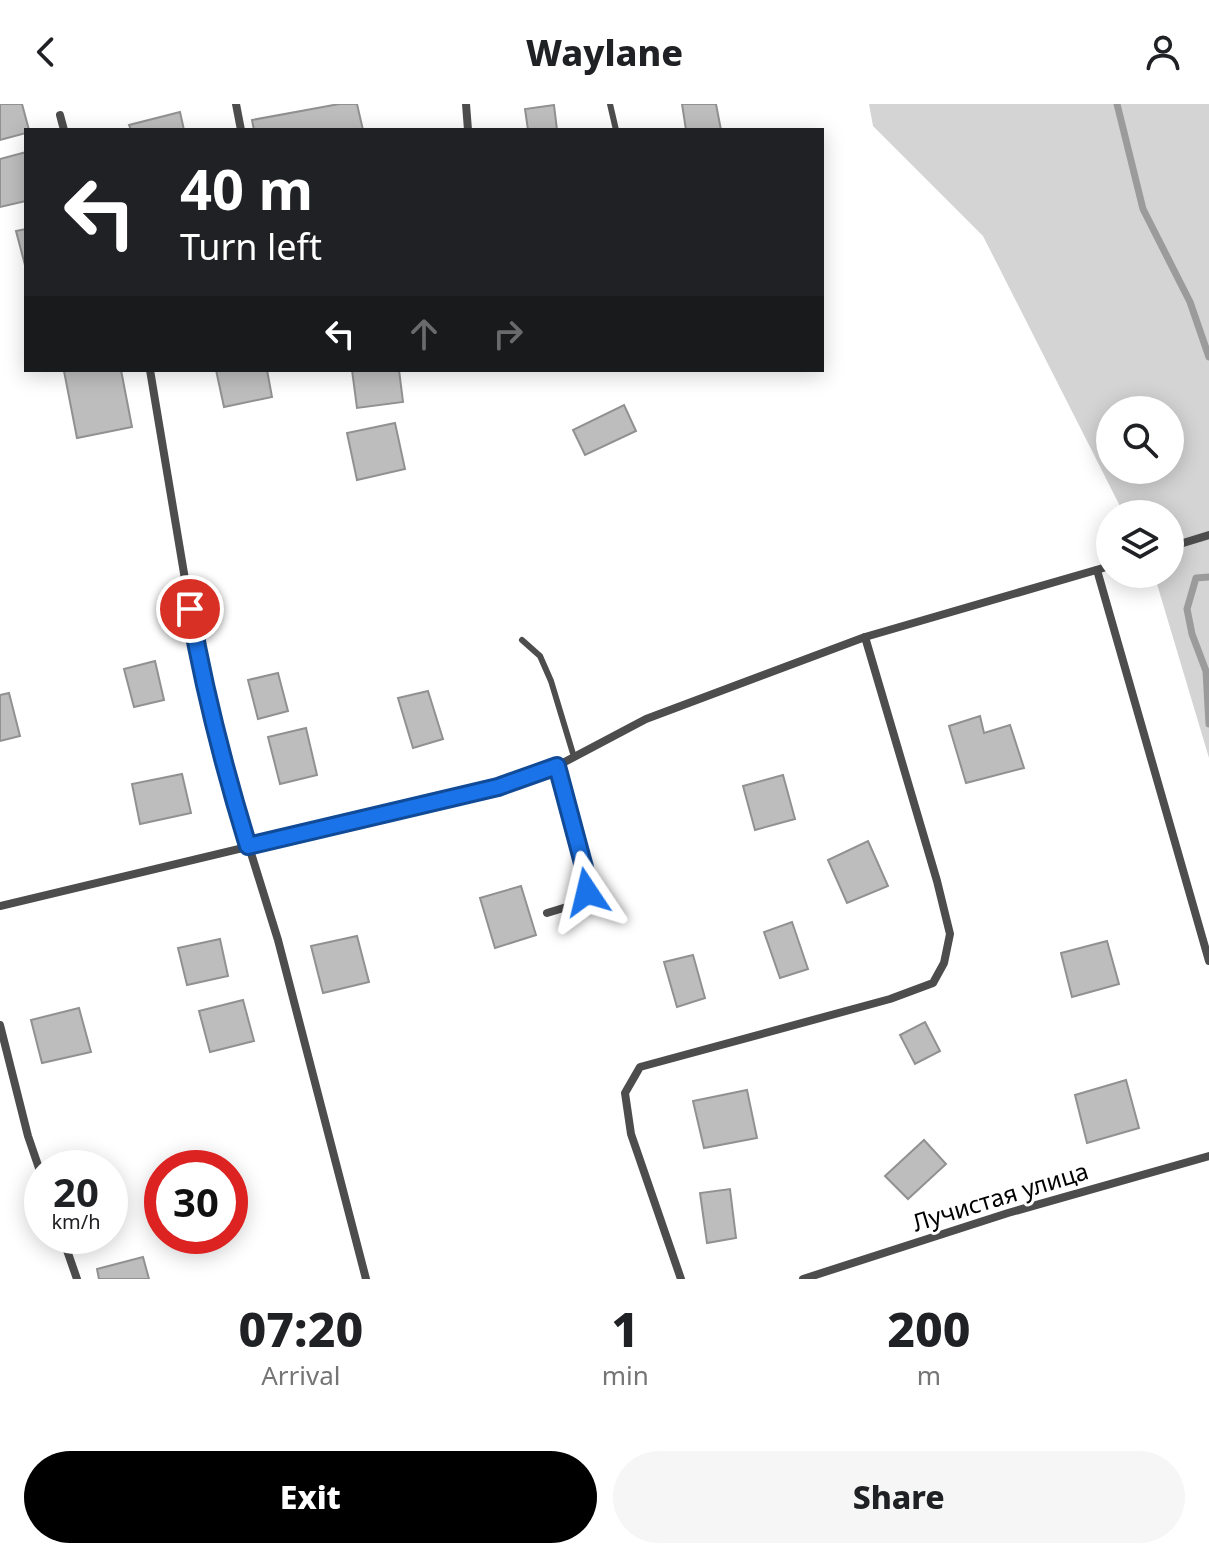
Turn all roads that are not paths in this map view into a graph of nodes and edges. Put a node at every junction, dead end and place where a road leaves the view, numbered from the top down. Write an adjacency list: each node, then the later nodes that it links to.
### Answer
1 (236, 104): 6 (street)
2 (466, 104): 7 (street)
3 (610, 104): 8 (lane)
4 (60, 115): 5 (street)
5 (63, 128)
6 (241, 128)
7 (468, 128)
8 (616, 128)
9 (150, 372): 18 (street)
10 (1209, 535): 11 (street)
11 (1184, 543)
12 (1096, 570): 14 (street)
13 (1102, 588): 21 (street)
14 (865, 637): 16 (street); 28 (street)
15 (522, 640): 16 (lane)
16 (574, 757): 17 (street)
17 (557, 766): 18 (street); 20 (street)
18 (248, 846): 19 (street); 27 (street)
19 (0, 906)
20 (547, 913)
21 (1209, 961)
22 (0, 1025): 23 (street)
23 (33, 1150)
24 (1209, 1156): 29 (street, Лучистая улица)
25 (68, 1254): 26 (street)
26 (77, 1279)
27 (366, 1279)
28 (681, 1279)
29 (803, 1279)

